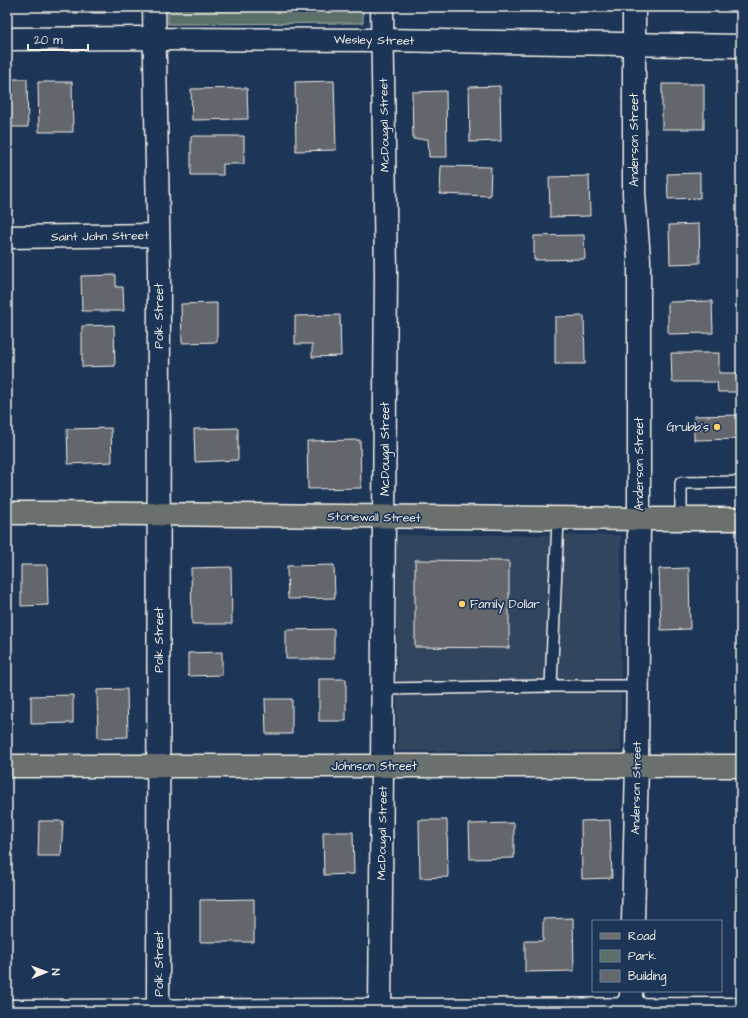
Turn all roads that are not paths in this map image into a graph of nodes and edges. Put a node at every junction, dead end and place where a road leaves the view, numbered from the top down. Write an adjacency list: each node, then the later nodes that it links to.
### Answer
1 (154, 7): 5 (street)
2 (382, 7): 6 (street, McDougal Street)
3 (634, 7): 7 (street, Anderson Street)
4 (7, 39): 5 (street, Wesley Street)
5 (155, 39): 6 (street, Wesley Street); 9 (street)
6 (383, 40): 7 (street, Wesley Street); 15 (street, McDougal Street)
7 (634, 44): 8 (street, Wesley Street); 19 (street, Anderson Street)
8 (741, 46)
9 (158, 235): 10 (street, Saint John Street); 11 (street, Saint John Street)
10 (7, 237)
11 (159, 269): 14 (street, Polk Street)
12 (741, 482): 17 (lane)
13 (7, 514): 14 (main road, Stonewall Street)
14 (159, 514): 15 (main road, Stonewall Street); 24 (street, Polk Street)
15 (385, 517): 16 (main road, Stonewall Street); 22 (street, McDougal Street)
16 (558, 519): 19 (main road, Stonewall Street); 20 (lane)
17 (680, 519): 18 (main road, Stonewall Street); 19 (main road, Stonewall Street)
18 (741, 519)
19 (639, 520): 21 (street, Anderson Street)
20 (550, 686): 21 (lane); 22 (lane)
21 (638, 686): 26 (street, Anderson Street)
22 (383, 689): 25 (street, McDougal Street)
23 (7, 766): 24 (main road, Johnson Street)
24 (159, 766): 25 (main road, Johnson Street); 33 (street, Polk Street)
25 (382, 766): 26 (main road, Johnson Street); 31 (street, McDougal Street)
26 (637, 766): 27 (main road, Johnson Street); 28 (street, Anderson Street)
27 (741, 766)
28 (633, 920)
29 (625, 1004): 30 (street); 31 (street)
30 (741, 1009)
31 (380, 1010): 33 (street)
32 (7, 1011): 33 (street)
33 (158, 1011)

